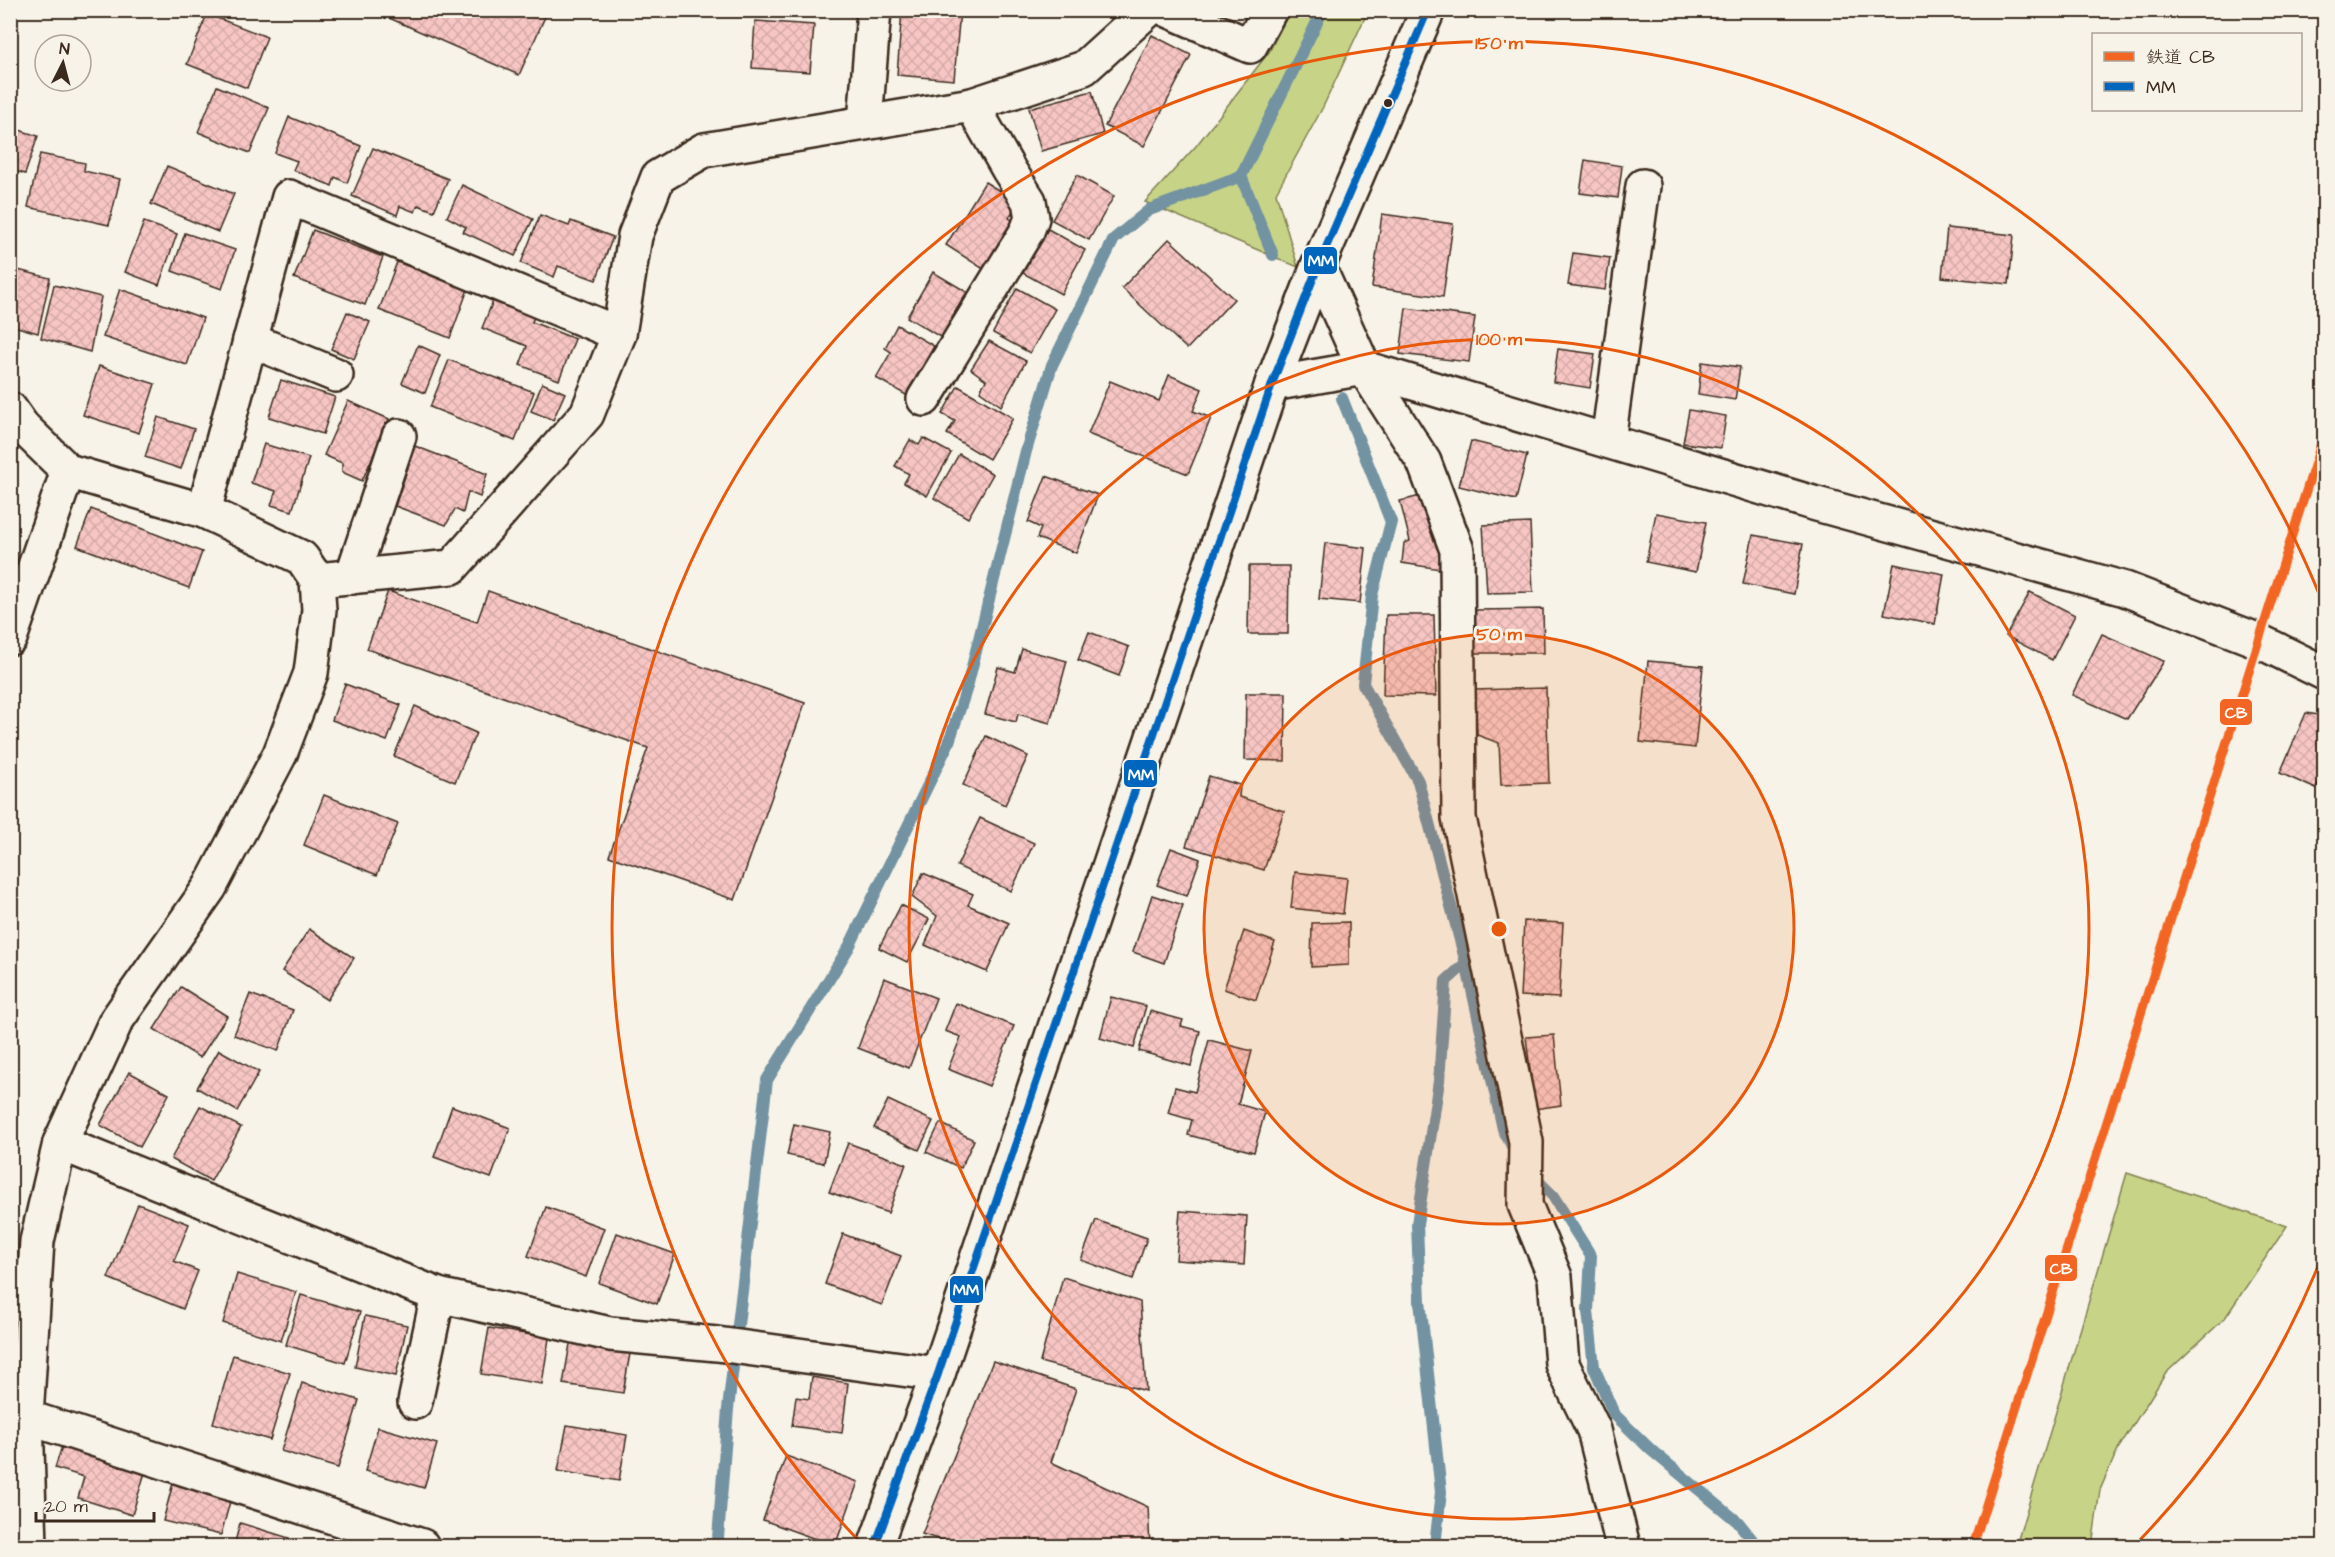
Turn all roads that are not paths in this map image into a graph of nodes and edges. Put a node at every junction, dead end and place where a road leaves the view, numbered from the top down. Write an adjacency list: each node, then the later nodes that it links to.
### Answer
1 (874, 10): 7 (street)
2 (1148, 10): 6 (street)
3 (1168, 10): 4 (street)
4 (1270, 10)
5 (1428, 10): 9 (street)
6 (972, 105): 7 (street); 15 (street)
7 (865, 122): 10 (street)
8 (1643, 186): 18 (street)
9 (1318, 266): 12 (street); 14 (street)
10 (619, 334): 11 (street); 21 (street)
11 (250, 340): 13 (street); 20 (street)
12 (1364, 368): 14 (street); 18 (street); 34 (street)
13 (336, 375)
14 (1272, 384): 27 (street)
15 (924, 399)
16 (10, 409): 19 (street)
17 (399, 436): 21 (street)
18 (1608, 441): 24 (street)
19 (68, 471): 20 (street); 23 (street)
20 (204, 511): 22 (street)
21 (352, 577): 22 (street)
22 (317, 580): 25 (street)
23 (10, 638)
24 (2325, 673)
25 (60, 1143): 26 (street); 29 (street)
26 (438, 1295): 27 (street); 28 (street)
27 (938, 1374): 33 (street)
28 (415, 1402)
29 (26, 1417): 30 (street); 32 (street)
30 (19, 1473): 31 (street)
31 (30, 1546)
32 (422, 1546)
33 (875, 1546)
34 (1623, 1546)

